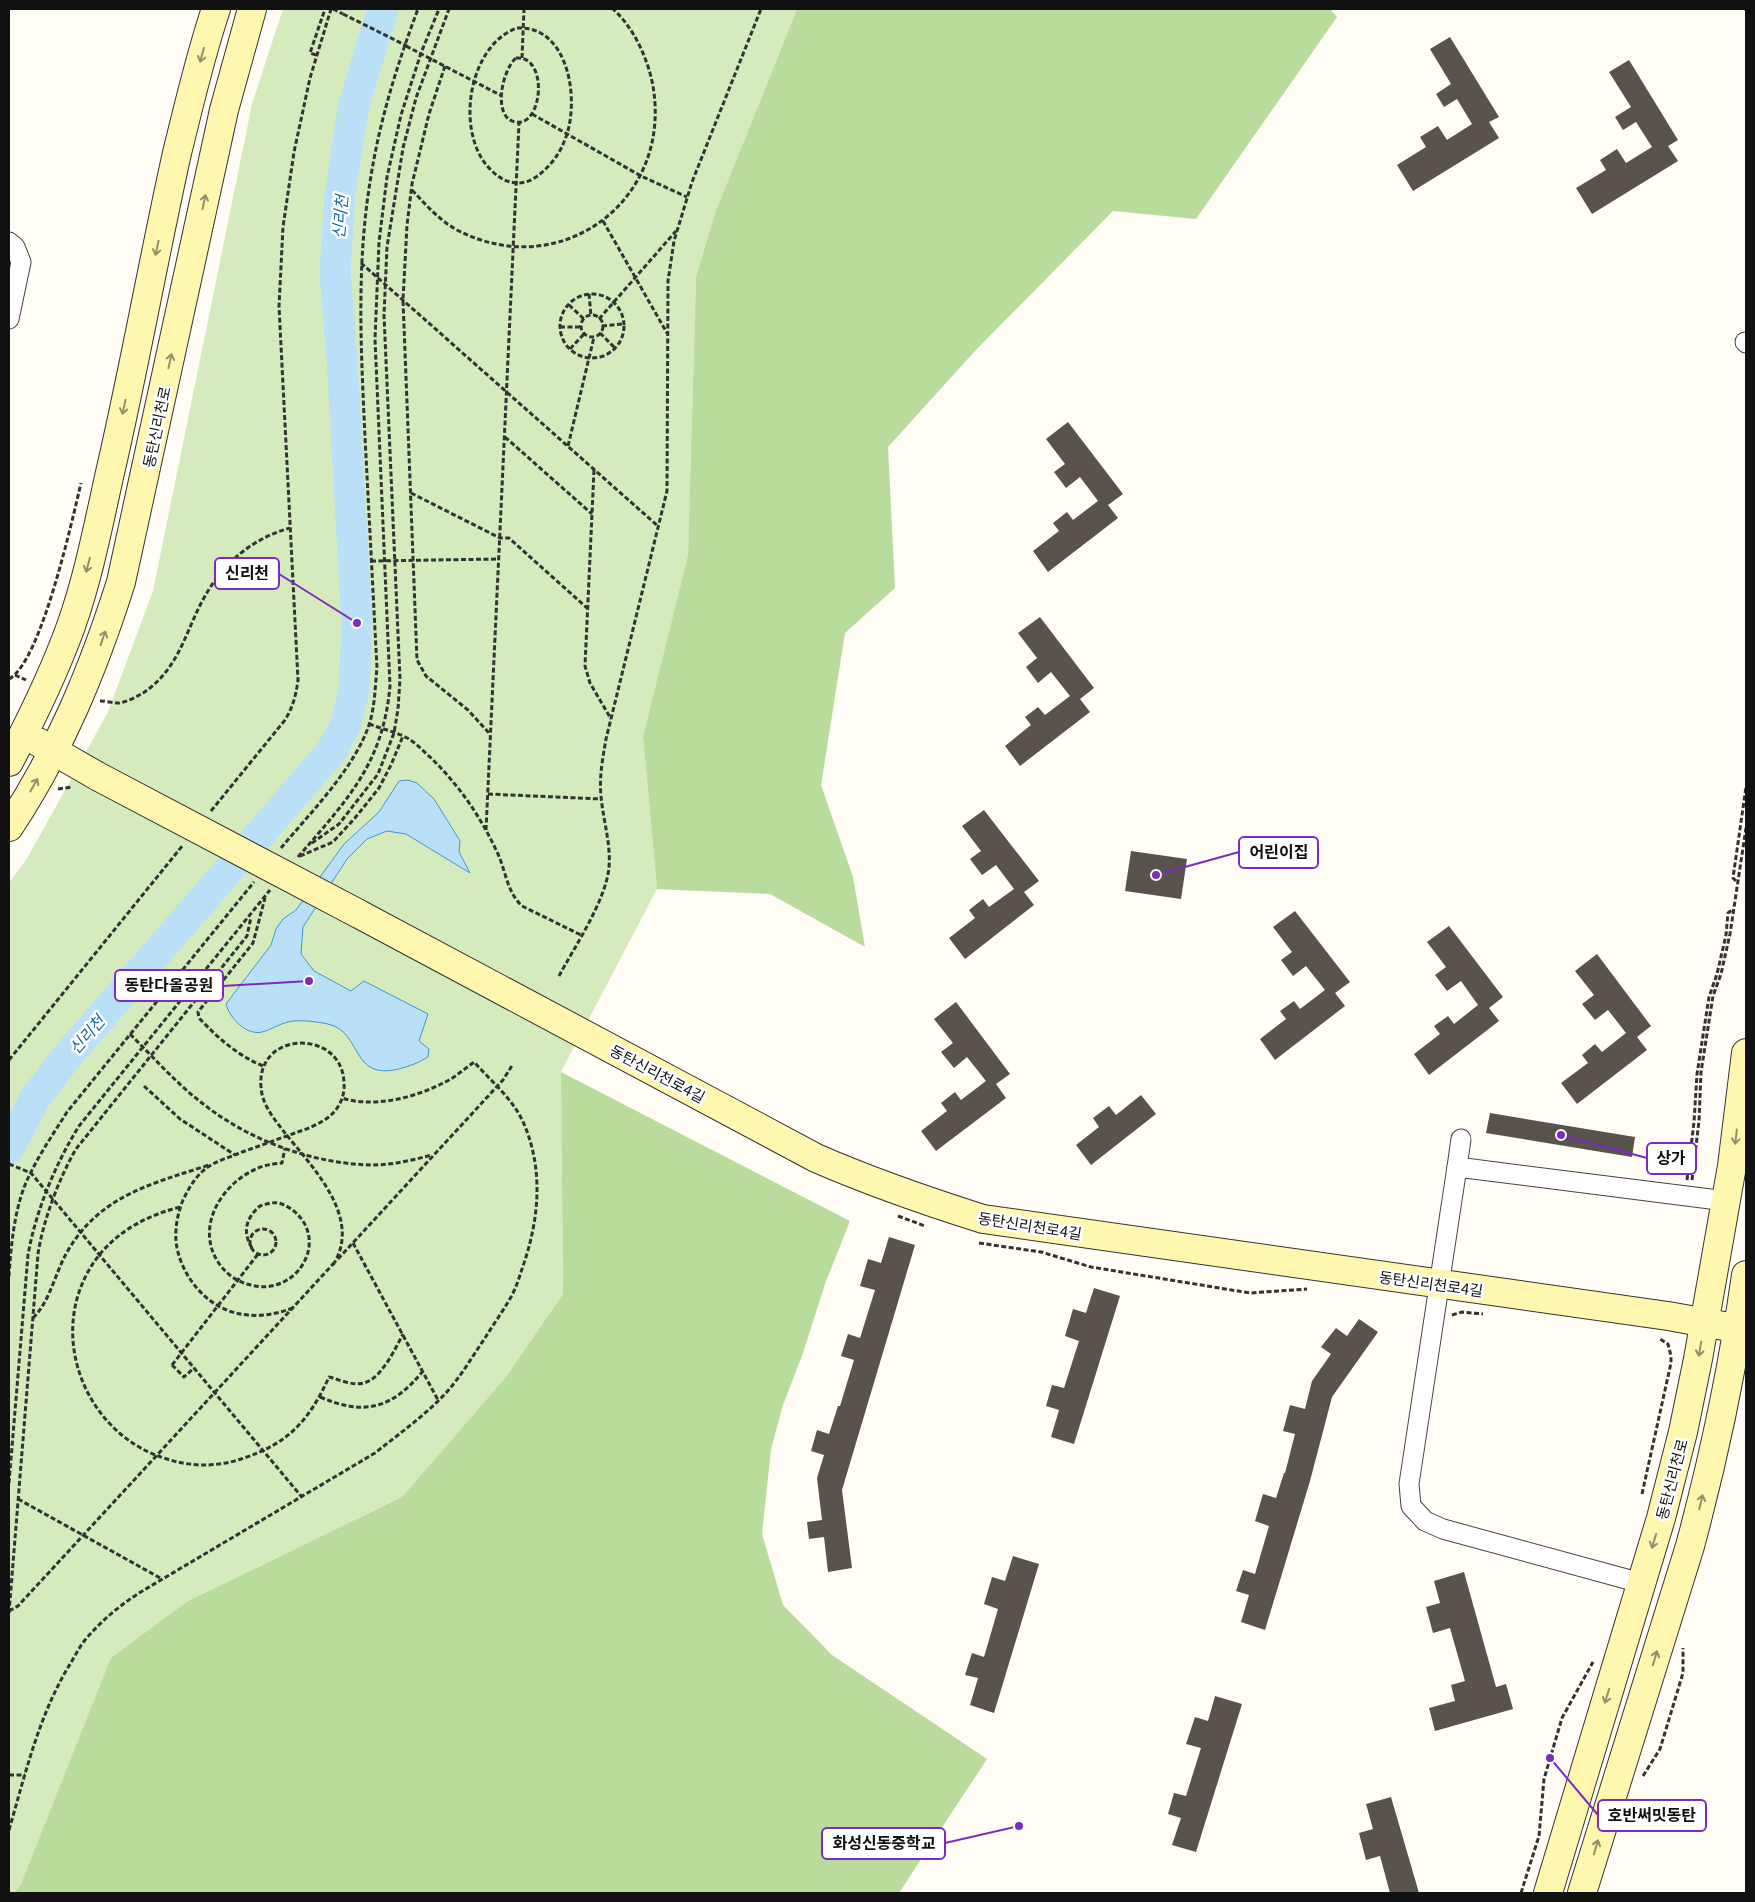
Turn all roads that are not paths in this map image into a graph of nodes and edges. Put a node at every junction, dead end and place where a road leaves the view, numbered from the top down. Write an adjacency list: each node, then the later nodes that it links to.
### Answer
1 (216, 9): 5 (main road, one-way to 5)
2 (252, 9): 6 (main road, 동탄신리천로, one-way to 2)
3 (9, 242): 4 (street)
4 (9, 319)
5 (16, 730): 6 (main road, 동탄신리천로4길); 7 (main road)
6 (54, 751): 8 (main road, 동탄신리천로, one-way to 6); 14 (main road, 동탄신리천로4길, bridge)
7 (9, 762)
8 (9, 827)
9 (1746, 1054): 12 (main road, 동탄신리천로, one-way to 12)
10 (1461, 1139): 11 (street)
11 (1456, 1167): 12 (street); 14 (street)
12 (1726, 1201): 15 (main road, 동탄신리천로)
13 (1746, 1275): 16 (main road)
14 (1439, 1284): 15 (main road, 동탄신리천로4길); 17 (street)
15 (1704, 1323): 16 (main road, 동탄신리천로4길); 17 (main road, 동탄신리천로, one-way to 17)
16 (1742, 1330): 19 (main road, one-way to 16)
17 (1641, 1583): 18 (main road, 동탄신리천로, one-way to 18)
18 (1548, 1893)
19 (1582, 1893)

